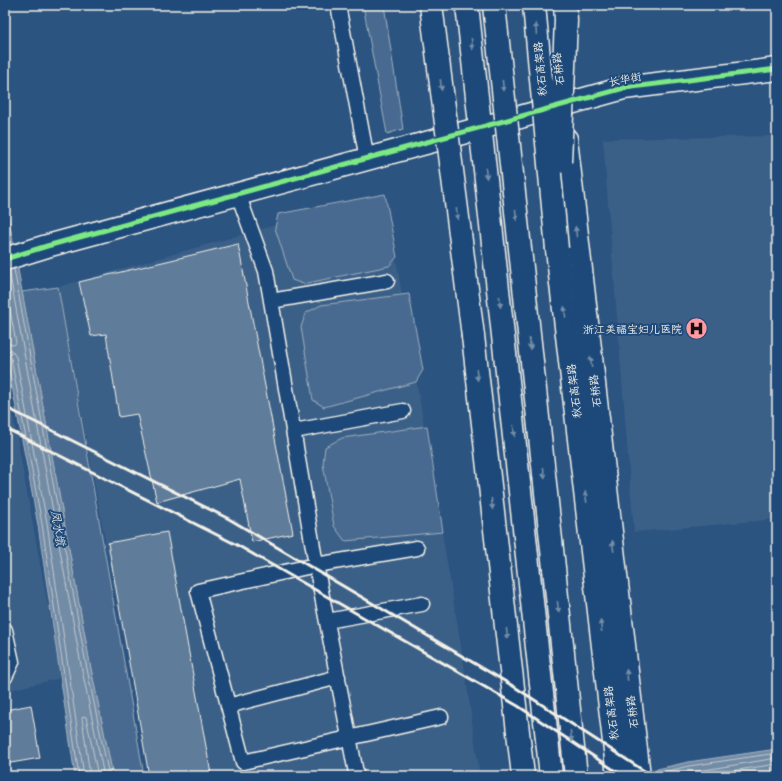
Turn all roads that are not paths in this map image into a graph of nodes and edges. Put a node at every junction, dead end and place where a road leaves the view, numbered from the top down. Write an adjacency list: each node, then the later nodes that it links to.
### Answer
1 (338, 5): 11 (lane)
2 (431, 5): 30 (main road, one-way to 30, bridge)
3 (467, 5): 10 (main road, one-way to 10)
4 (494, 5): 32 (main road, one-way to 32, bridge)
5 (534, 5): 13 (main road, 秋石高架路, one-way to 5, bridge)
6 (550, 5): 9 (main road, 石桥路)
7 (565, 5): 13 (main road, bridge)
8 (777, 69): 9 (main road, 长华街)
9 (562, 106): 10 (main road, 长华街); 34 (main road, 石桥路, one-way to 9)
10 (481, 128): 11 (main road, 长华街); 31 (main road, one-way to 31)
11 (367, 159): 12 (main road, 长华街)
12 (238, 194): 14 (main road, 长华街); 16 (lane)
13 (557, 249): 33 (main road, 秋石高架路, one-way to 13)
14 (5, 260)
15 (387, 281): 16 (lane)
16 (271, 301): 18 (lane)
17 (403, 410): 18 (lane)
18 (294, 431): 20 (lane)
19 (417, 548): 20 (lane)
20 (316, 565): 22 (lane); 26 (lane)
21 (422, 604): 22 (lane)
22 (327, 621): 25 (lane)
23 (5, 630): 24 (lane)
24 (5, 677)
25 (338, 677): 26 (lane); 28 (lane)
26 (228, 706): 28 (lane)
27 (441, 717): 28 (lane)
28 (349, 738): 29 (lane)
29 (356, 773)
30 (523, 776)
31 (551, 776)
32 (576, 776)
33 (618, 776)
34 (639, 776)

